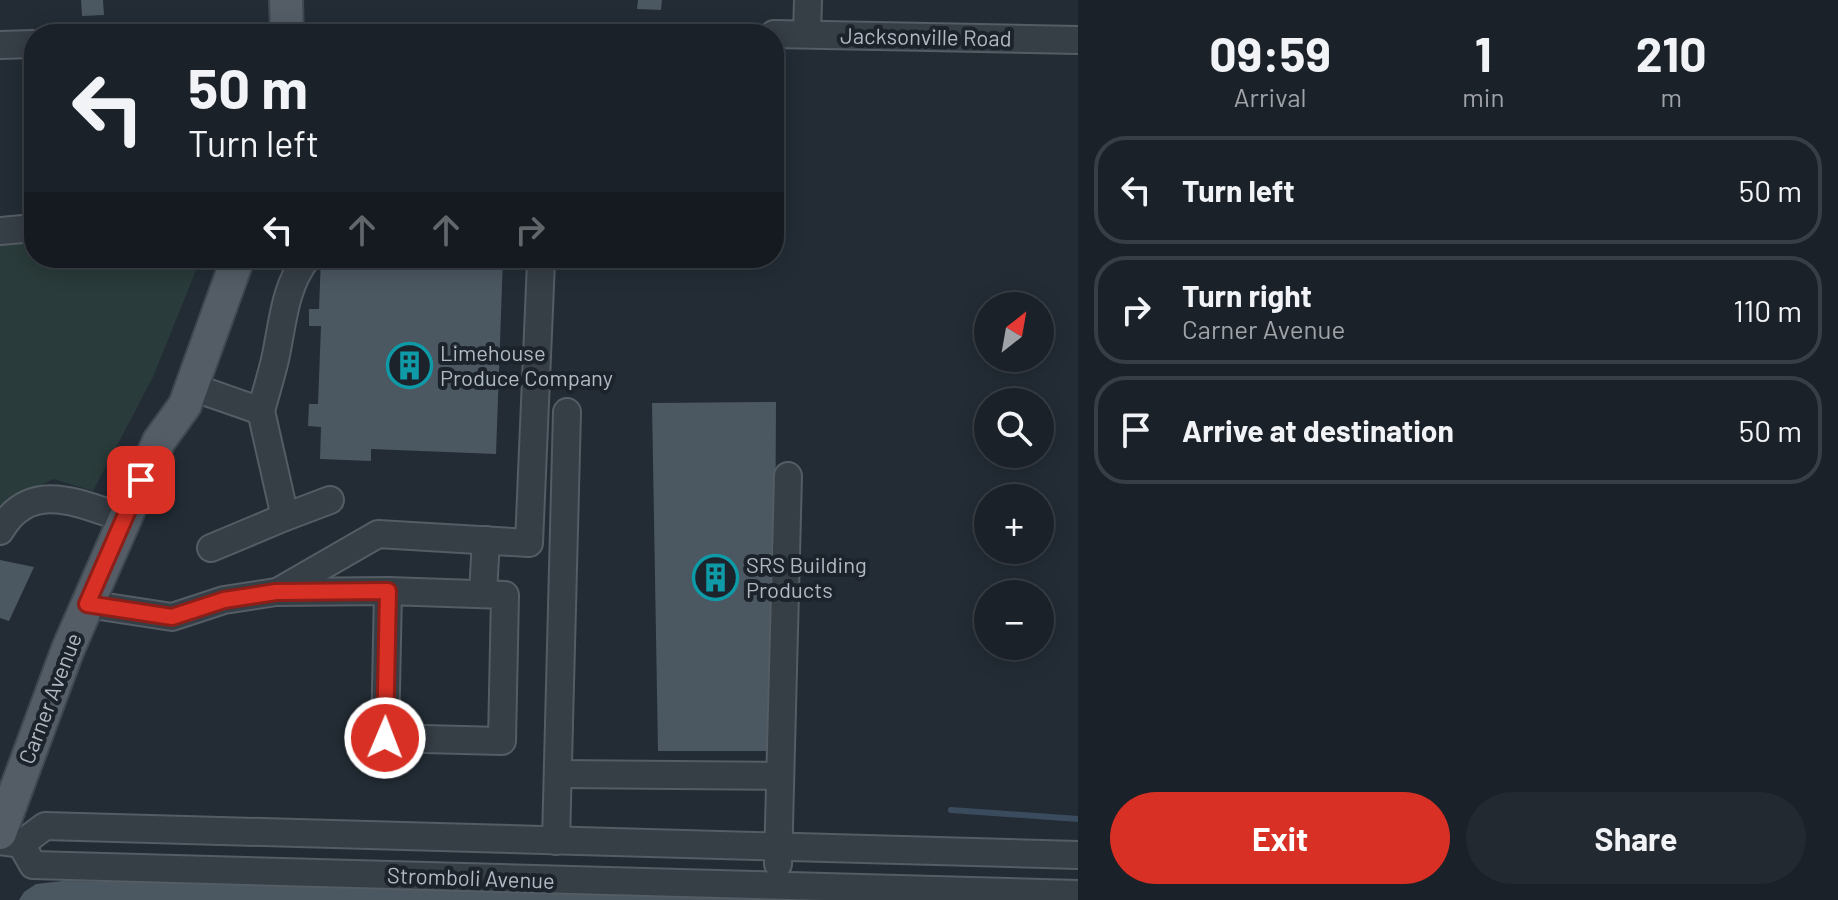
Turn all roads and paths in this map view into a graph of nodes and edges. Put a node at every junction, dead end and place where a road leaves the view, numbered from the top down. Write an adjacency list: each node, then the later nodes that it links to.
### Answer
1 (286, 0): 3 (main road)
2 (808, 0): 5 (street)
3 (287, 24)
4 (784, 34): 5 (street, Jacksonville Road)
5 (807, 34): 6 (street, Jacksonville Road)
6 (1078, 40)
7 (24, 44): 8 (street)
8 (0, 45)
9 (24, 229): 10 (street)
10 (0, 231)
11 (234, 268): 14 (main road, Carner Avenue)
12 (299, 268): 15 (street)
13 (541, 268): 22 (street)
14 (192, 387): 15 (street); 20 (main road, Carner Avenue)
15 (261, 411): 19 (street)
16 (567, 412): 28 (street)
17 (788, 476): 29 (street)
18 (330, 500): 19 (street)
19 (285, 517): 23 (street)
20 (123, 518): 21 (street); 27 (main road, Carner Avenue)
21 (0, 531)
22 (486, 540): 25 (street); 26 (street)
23 (211, 548)
24 (388, 591): 25 (street); 26 (street); 26 (street)
25 (276, 592): 27 (street)
26 (483, 593)
27 (87, 604): 30 (main road, Carner Avenue)
28 (558, 774): 29 (street); 31 (street)
29 (779, 776): 32 (street)
30 (7, 839): 31 (street, Stromboli Avenue); 34 (street, Stromboli Avenue)
31 (556, 841): 32 (street, Stromboli Avenue)
32 (777, 846): 33 (street, Stromboli Avenue); 34 (street)
33 (1078, 855)
34 (778, 893): 36 (street, Stromboli Avenue)
35 (1078, 894): 36 (street, Stromboli Avenue)
36 (904, 895)

